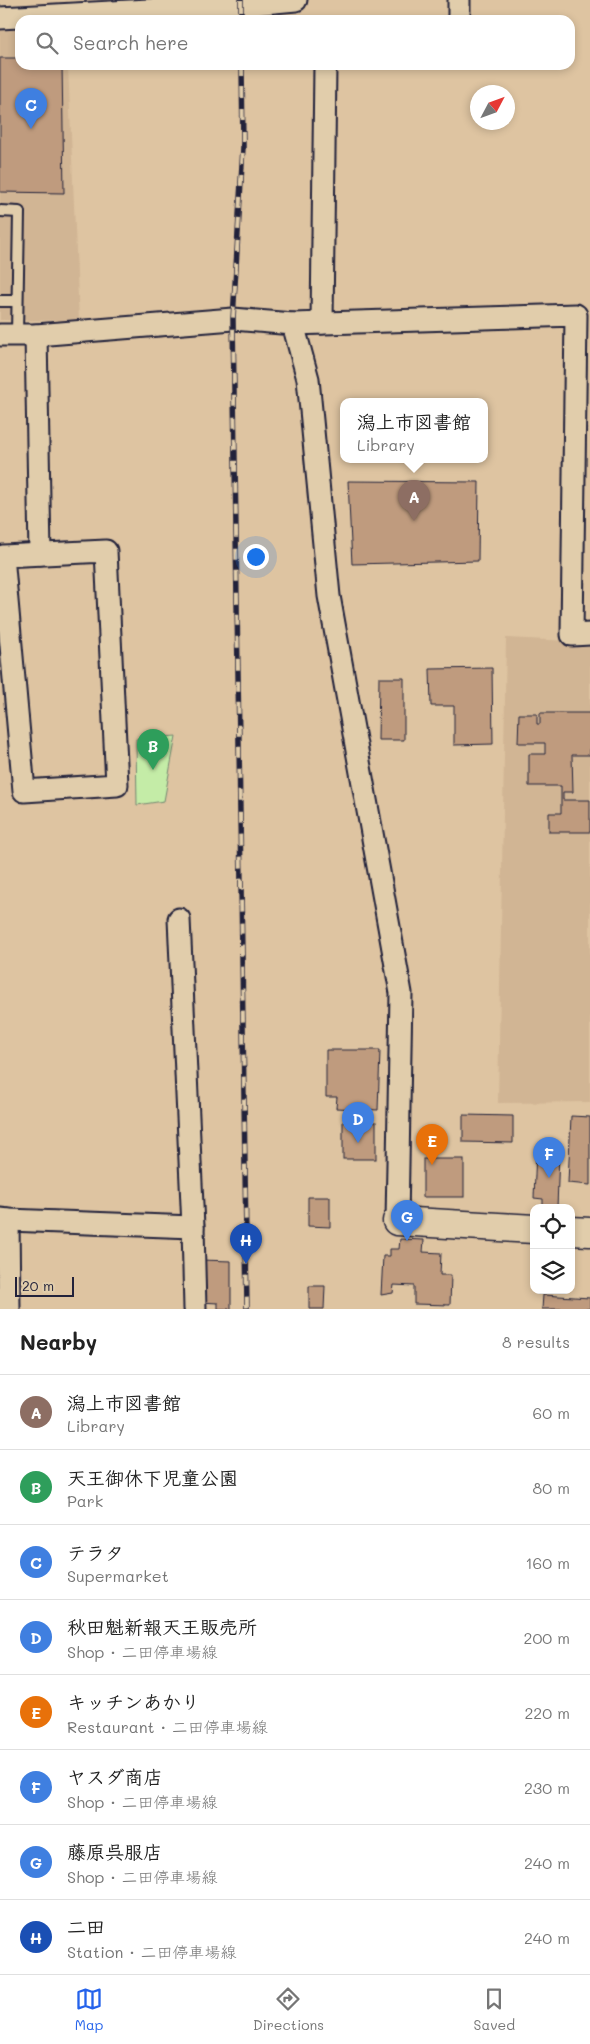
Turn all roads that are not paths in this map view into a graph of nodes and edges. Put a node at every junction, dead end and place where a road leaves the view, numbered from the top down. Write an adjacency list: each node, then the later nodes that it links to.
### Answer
1 (296, 0): 3 (street)
2 (459, 0): 4 (street)
3 (56, 15)
4 (459, 15)
5 (15, 17): 6 (street)
6 (0, 18)
7 (325, 70): 11 (street)
8 (0, 211): 10 (lane)
9 (0, 301): 10 (lane)
10 (18, 301): 13 (lane)
11 (322, 323): 12 (street); 15 (street)
12 (293, 324): 13 (street); 18 (street)
13 (18, 335): 14 (street)
14 (40, 554): 14 (street)
15 (590, 634)
16 (179, 919): 19 (street)
17 (4, 1220): 19 (street); 23 (street)
18 (397, 1221): 20 (main road)
19 (193, 1227): 24 (street)
20 (530, 1229)
21 (575, 1231): 22 (main road)
22 (590, 1232)
23 (8, 1309)
24 (195, 1309)

